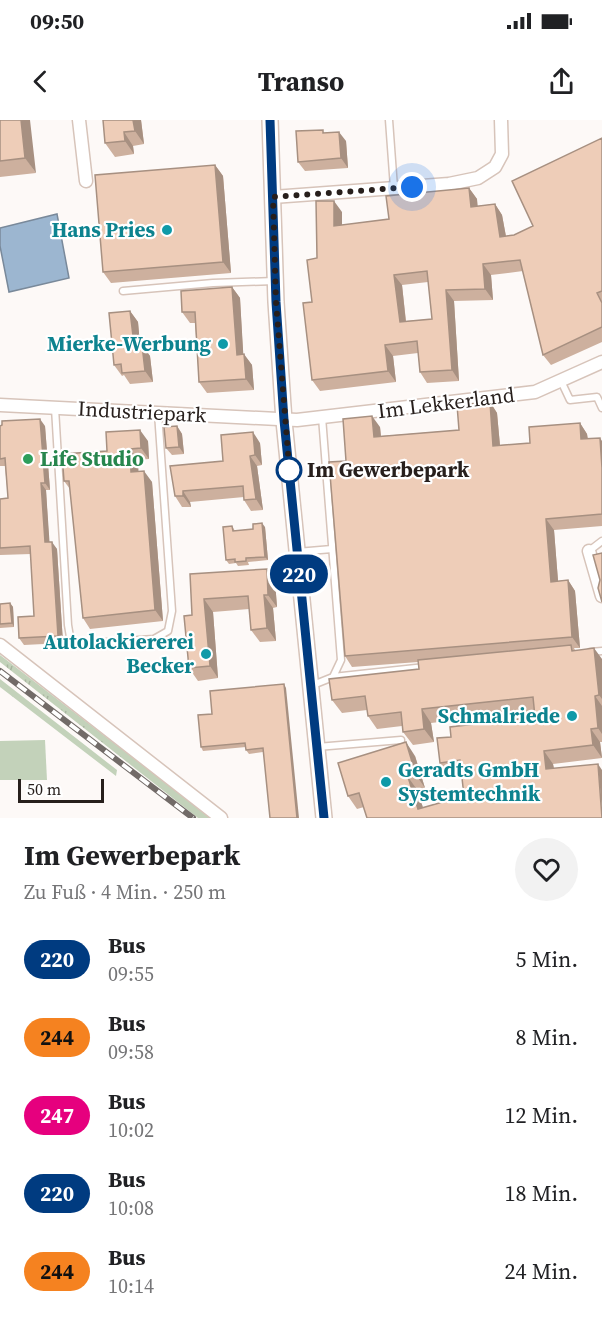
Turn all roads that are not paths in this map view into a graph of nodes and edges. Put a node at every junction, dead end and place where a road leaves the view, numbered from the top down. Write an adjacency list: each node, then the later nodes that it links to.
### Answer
1 (79, 120): 5 (street)
2 (270, 120): 7 (street)
3 (389, 120): 6 (lane)
4 (501, 120): 6 (street)
5 (86, 181)
6 (394, 188): 7 (street)
7 (273, 197): 8 (street)
8 (275, 281): 9 (lane); 17 (street)
9 (123, 291)
10 (602, 362): 11 (street, Im Lekkerland)
11 (561, 381): 14 (lane); 16 (street, Im Lekkerland)
12 (0, 405): 13 (street, Industriepark)
13 (55, 408): 15 (street, Industriepark); 15 (lane)
14 (602, 408)
15 (158, 413): 17 (street, Industriepark)
16 (322, 417): 17 (street, Im Lekkerland); 19 (lane)
17 (284, 420): 21 (street)
18 (602, 541): 20 (lane)
19 (332, 549): 21 (lane); 27 (lane)
20 (589, 551): 22 (street)
21 (297, 552): 28 (street)
22 (602, 596)
23 (0, 645): 31 (street)
24 (602, 651): 25 (lane)
25 (579, 653)
26 (438, 666): 27 (lane)
27 (333, 676): 28 (lane)
28 (310, 686): 30 (street)
29 (401, 740): 30 (lane)
30 (316, 747): 32 (street)
31 (221, 818)
32 (324, 818)

